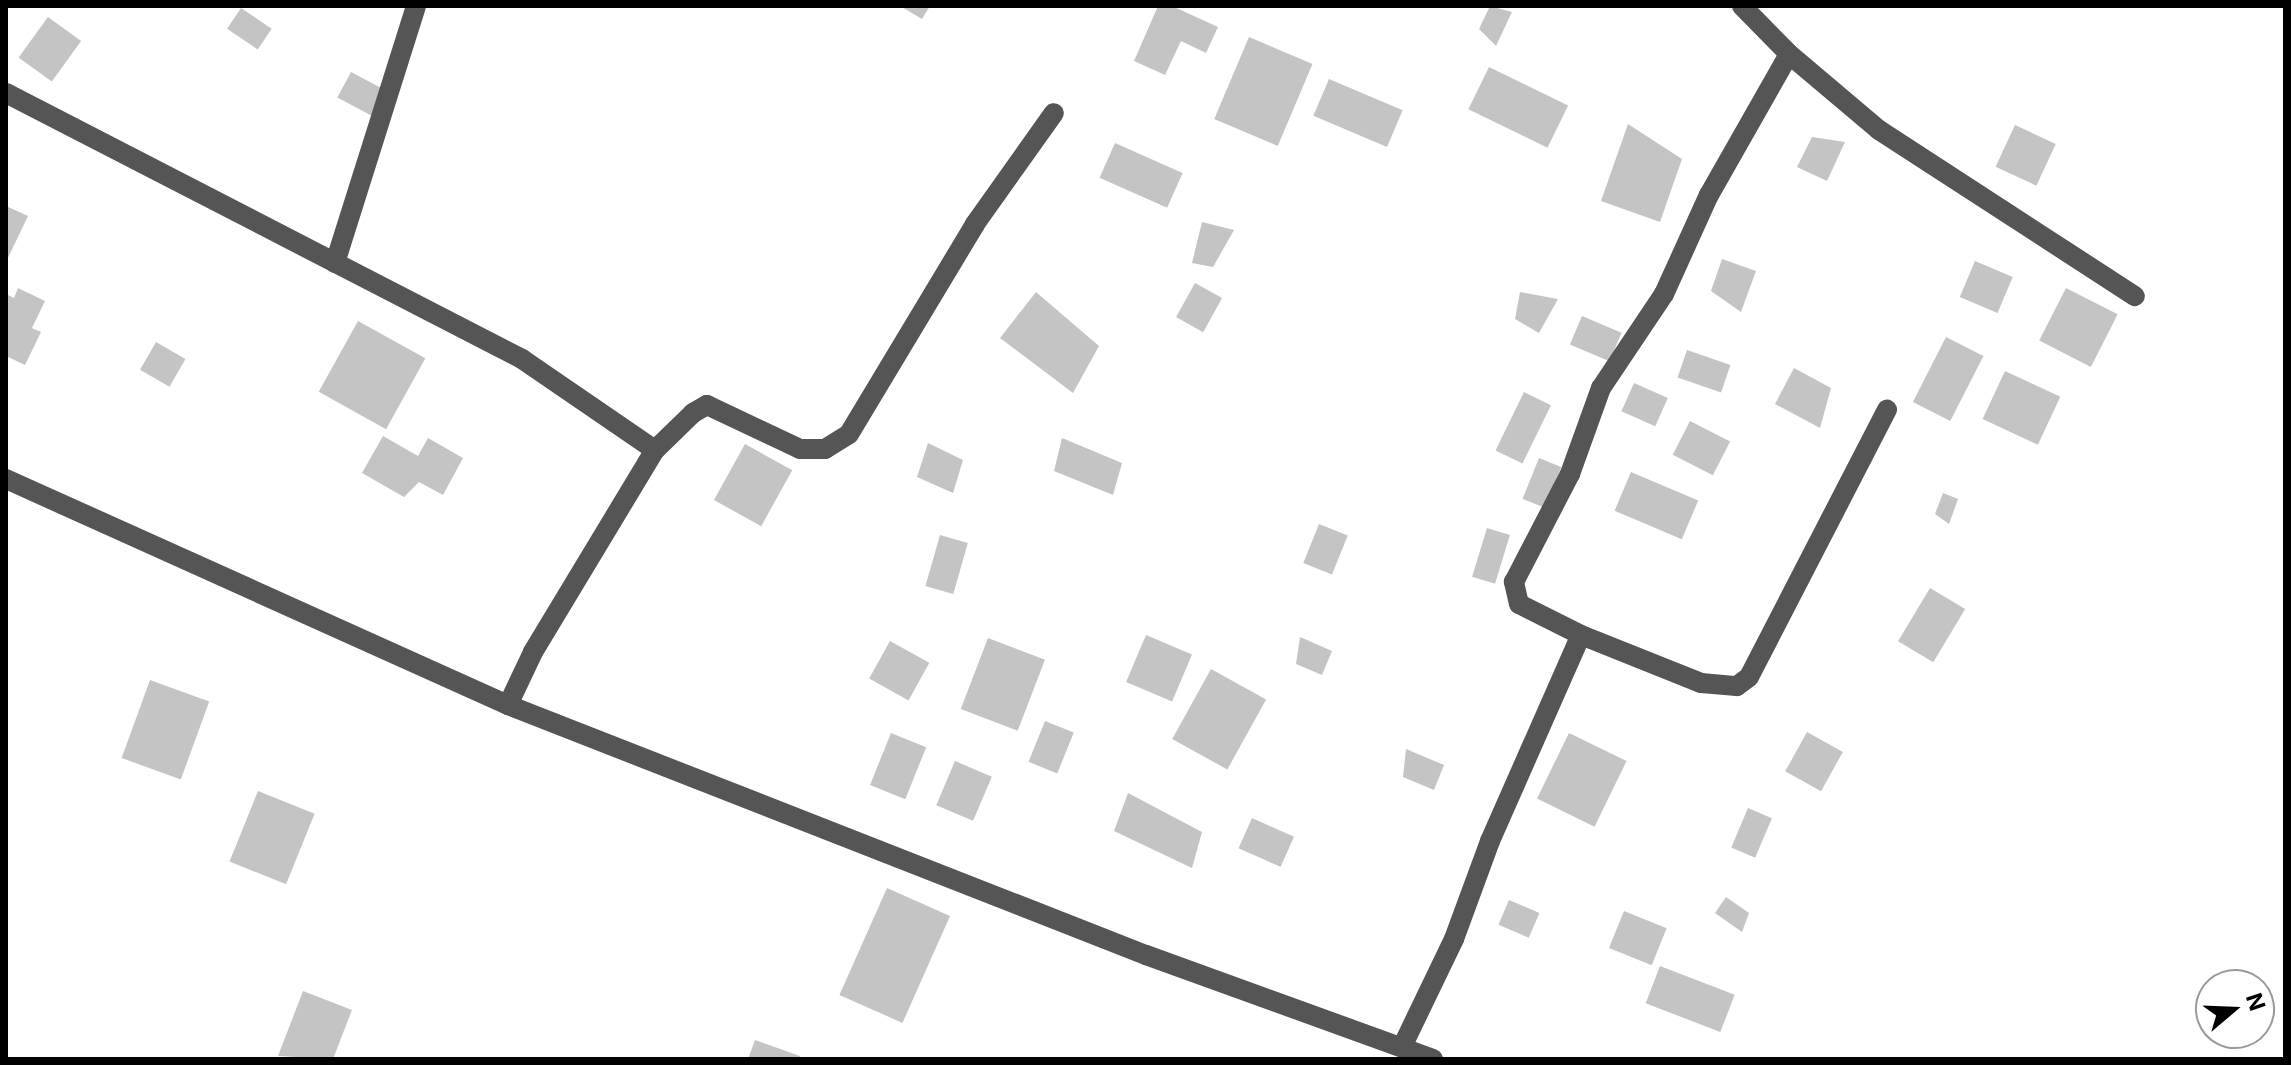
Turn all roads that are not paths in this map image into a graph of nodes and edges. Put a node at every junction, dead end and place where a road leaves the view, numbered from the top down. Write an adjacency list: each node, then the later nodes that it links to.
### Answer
1 (416, 6): 6 (street)
2 (1742, 6): 3 (street)
3 (1789, 54): 7 (street); 11 (street)
4 (6, 93): 6 (street)
5 (1054, 113): 9 (street)
6 (335, 263): 9 (street)
7 (2135, 296)
8 (1887, 410): 11 (street)
9 (655, 450): 12 (street)
10 (6, 479): 12 (street)
11 (1581, 635): 13 (street)
12 (508, 705): 13 (street)
13 (1402, 1047): 14 (street)
14 (1433, 1059)

